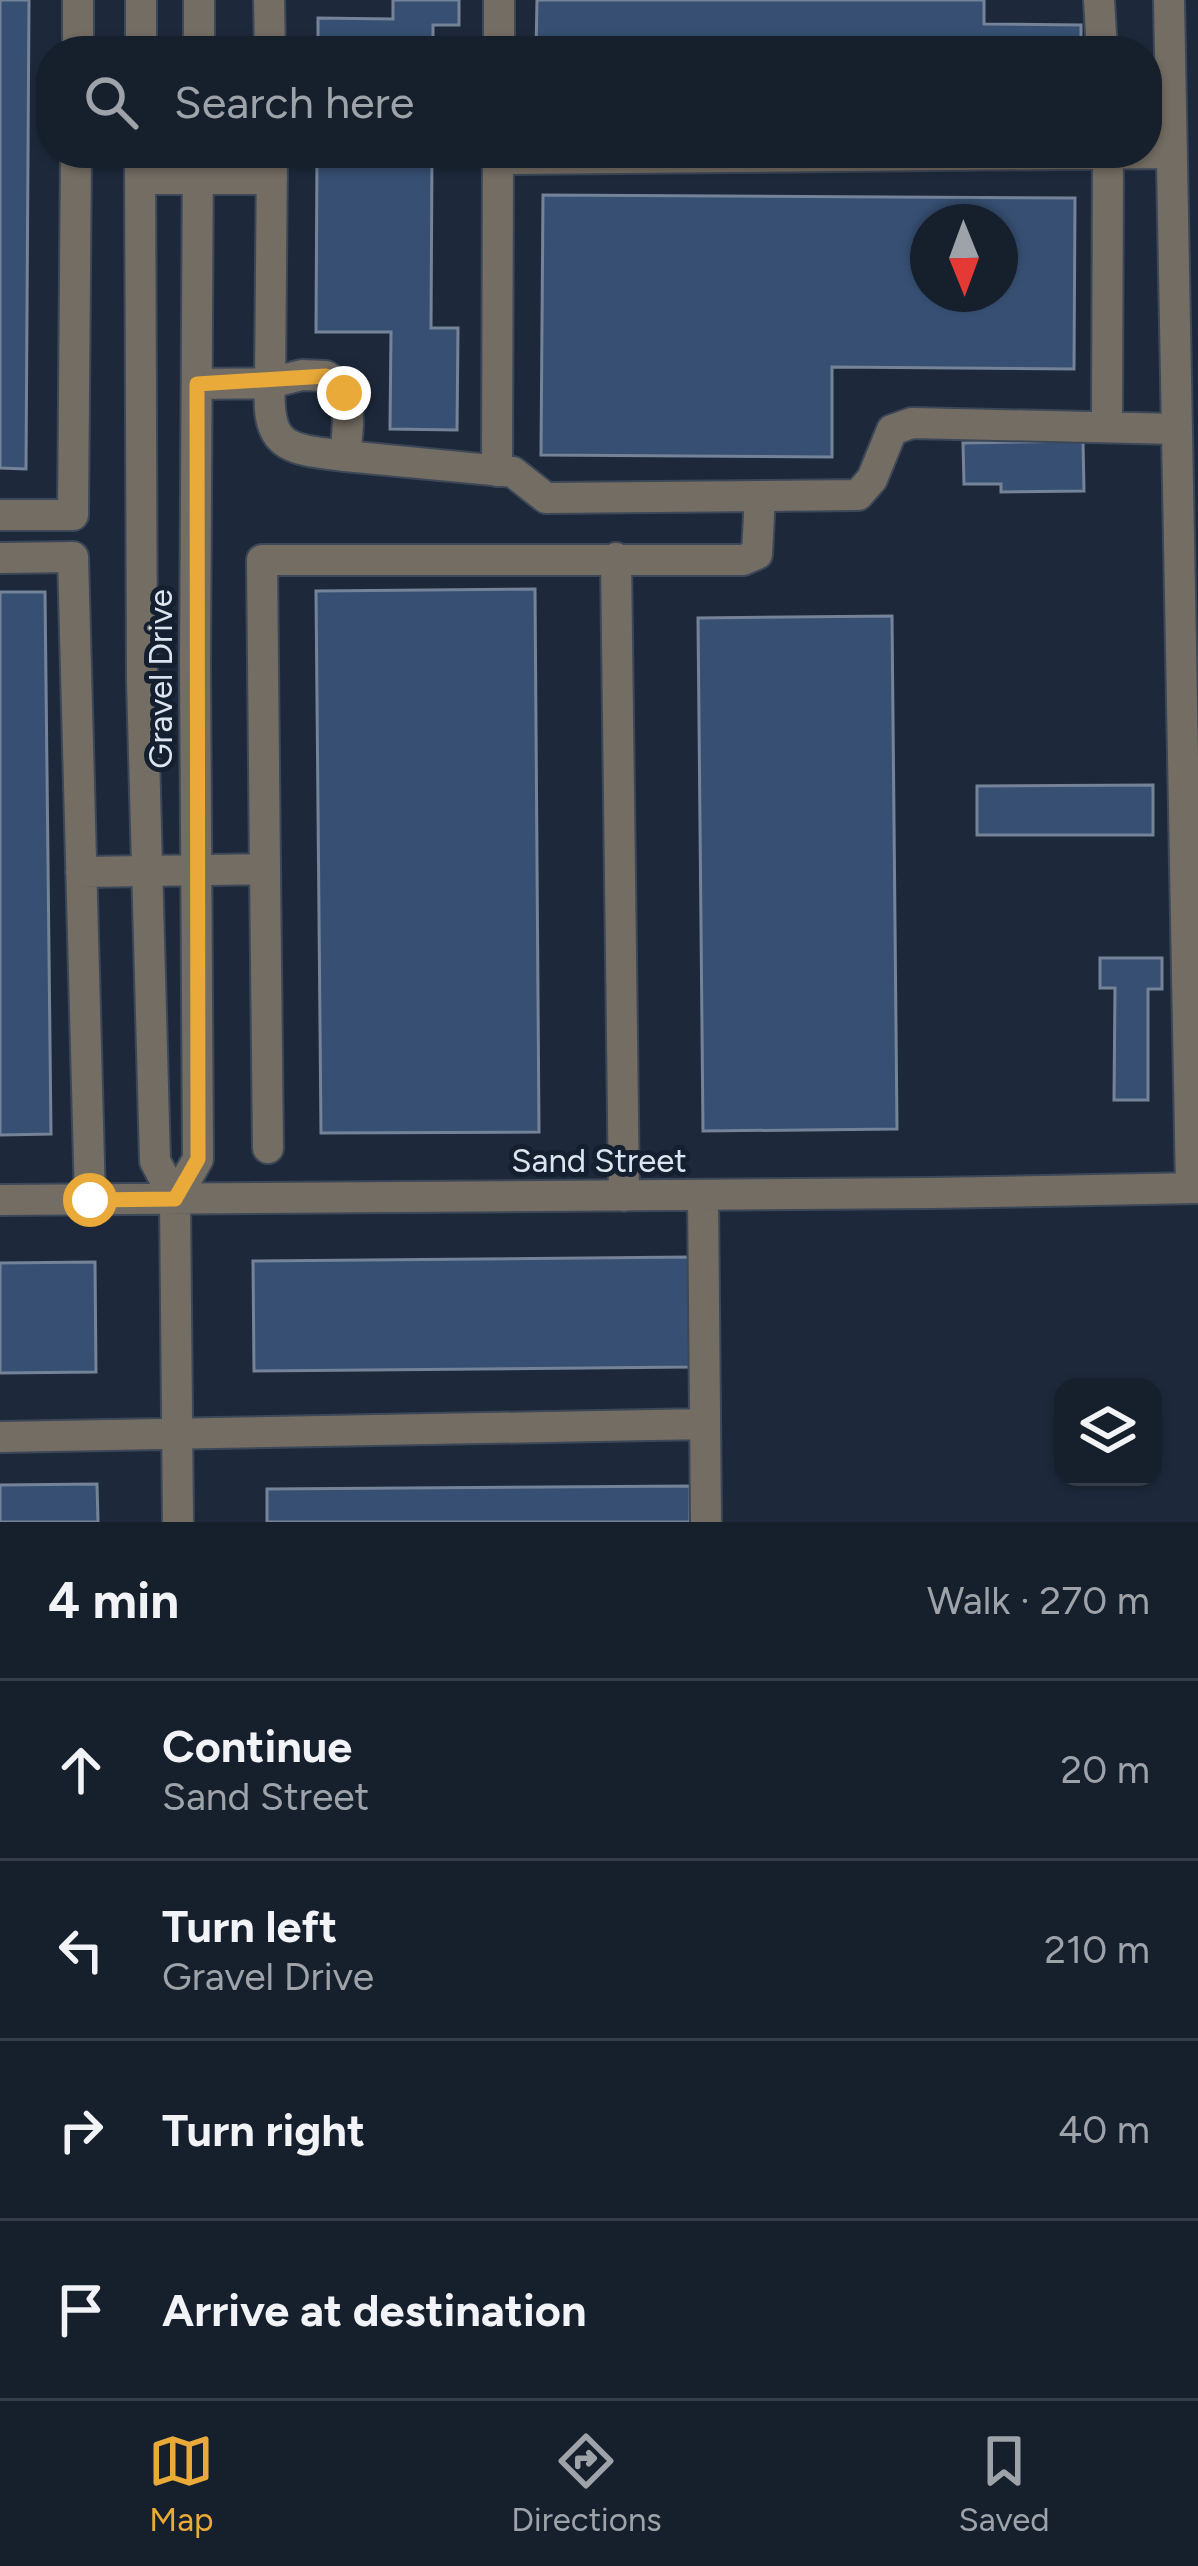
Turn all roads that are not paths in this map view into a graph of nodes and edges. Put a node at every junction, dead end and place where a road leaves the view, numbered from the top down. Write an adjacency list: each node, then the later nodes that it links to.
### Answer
1 (78, 0): 8 (street)
2 (141, 0): 9 (street)
3 (200, 0): 10 (street)
4 (269, 0): 11 (street)
5 (499, 0): 12 (street)
6 (1099, 0): 13 (street)
7 (1169, 0): 15 (street)
8 (77, 36)
9 (141, 36)
10 (199, 36)
11 (270, 36)
12 (499, 36)
13 (1101, 36)
14 (1162, 153): 15 (street)
15 (1172, 153): 25 (street)
16 (76, 168): 30 (street)
17 (140, 168): 37 (street, Gravel Drive)
18 (198, 168): 23 (street, Gravel Drive)
19 (272, 168): 22 (street)
20 (498, 168): 27 (street)
21 (1108, 168): 24 (street)
22 (270, 382): 23 (street); 26 (street); 26 (street)
23 (197, 384): 35 (street, Gravel Drive)
24 (1107, 427): 25 (street); 29 (street)
25 (1177, 429): 28 (street)
26 (345, 456): 27 (street)
27 (497, 471): 29 (street)
28 (1188, 472): 33 (street)
29 (760, 496): 32 (street)
30 (0, 515)
31 (0, 558): 36 (street)
32 (616, 558): 34 (street); 42 (street)
33 (1189, 581): 38 (street)
34 (265, 869): 35 (street); 39 (street)
35 (196, 871): 37 (street); 43 (street, Gravel Drive)
36 (81, 872): 37 (street); 44 (street)
37 (147, 872): 43 (street, Gravel Drive)
38 (1193, 1032): 40 (street)
39 (268, 1148)
40 (1194, 1188): 41 (street, Sand Street)
41 (703, 1195): 42 (street, Sand Street); 46 (street)
42 (624, 1196): 43 (street, Sand Street)
43 (175, 1199): 44 (street, Sand Street); 47 (street, Gravel Drive)
44 (90, 1200): 45 (street, Sand Street)
45 (0, 1201)
46 (706, 1424): 47 (street); 50 (street)
47 (177, 1436): 48 (street); 49 (street, Gravel Drive)
48 (0, 1437)
49 (178, 1522)
50 (706, 1522)

